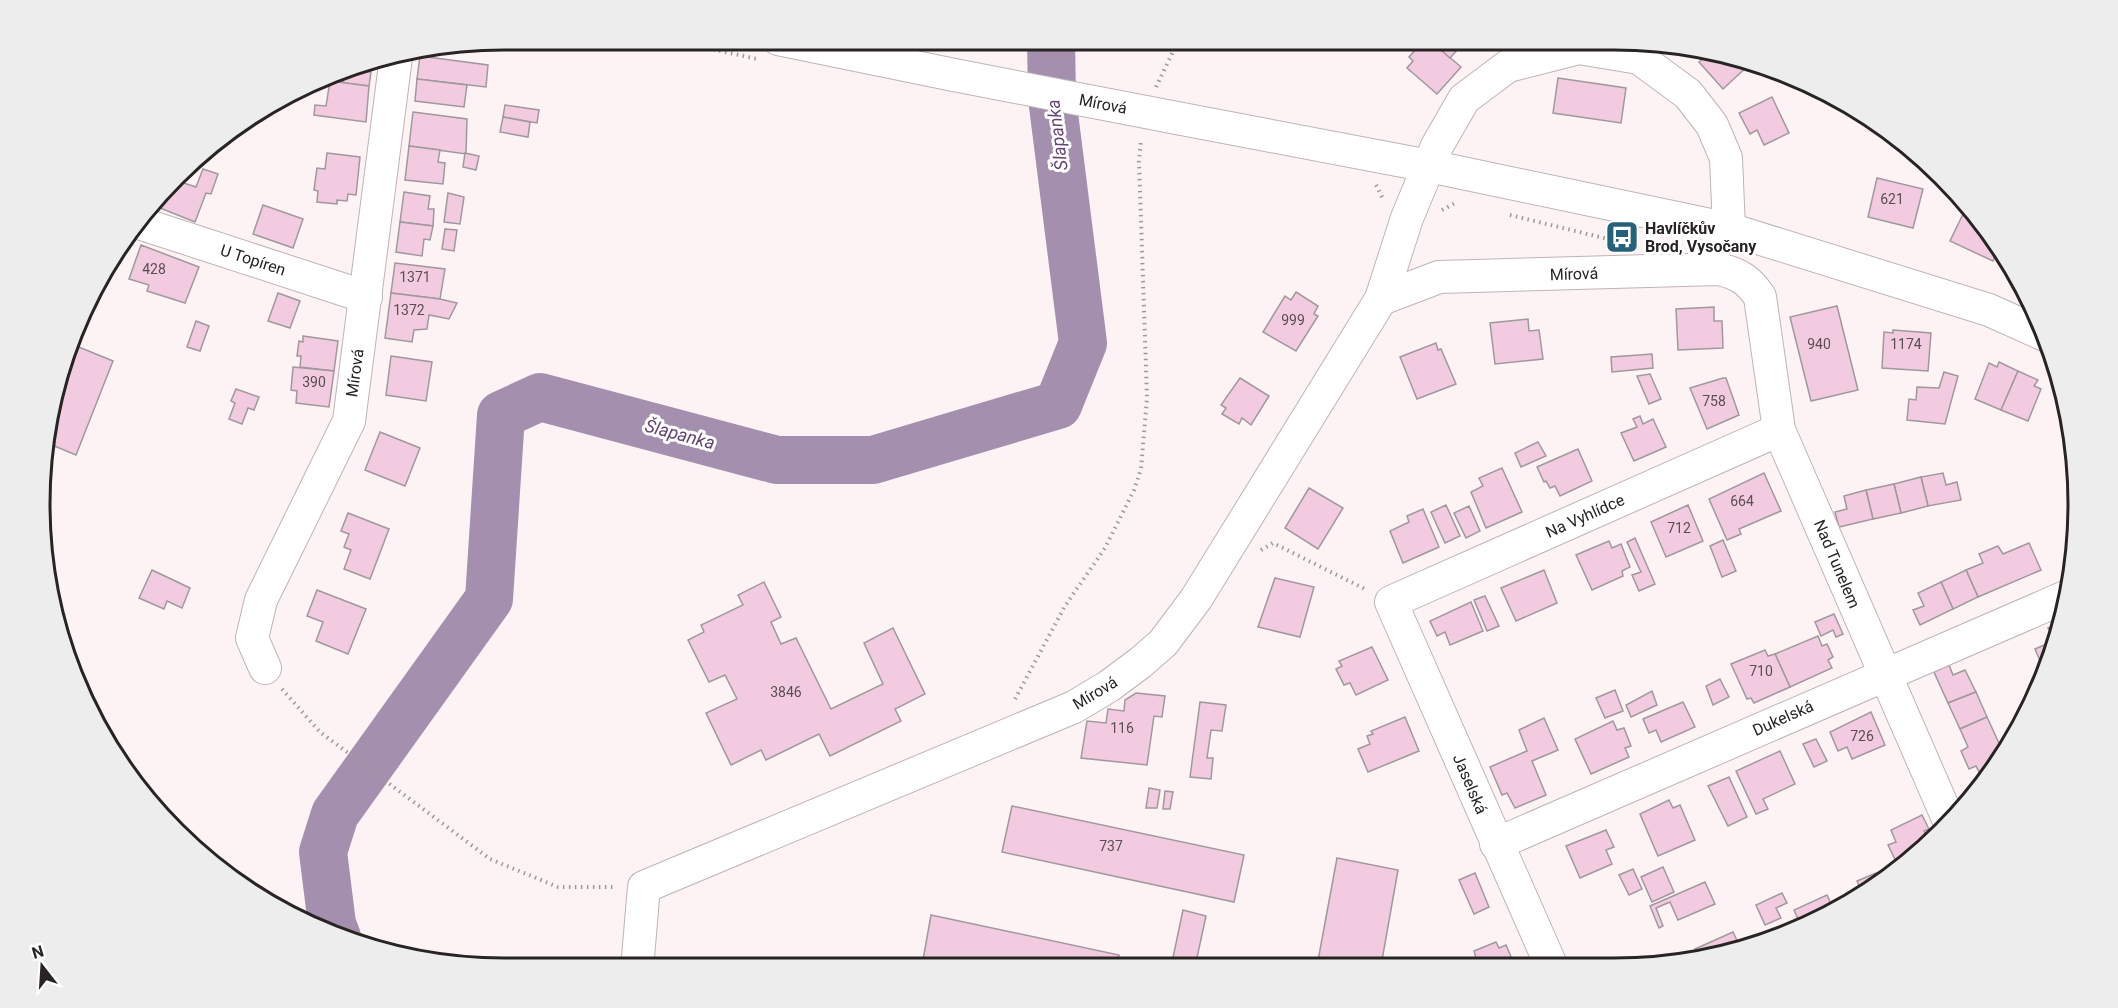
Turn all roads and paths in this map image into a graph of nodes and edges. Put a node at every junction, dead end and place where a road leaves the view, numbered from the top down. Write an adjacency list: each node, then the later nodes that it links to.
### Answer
1 (832, 50): 8 (street, Mírová, bridge)
2 (1174, 50): 6 (path)
3 (1570, 50): 8 (street, Mírová)
4 (1590, 50): 10 (street, Mírová)
5 (395, 63): 11 (street, Mírová)
6 (1154, 95)
7 (1142, 136): 21 (path)
8 (1429, 166): 10 (street, Mírová); 13 (street, Mírová)
9 (145, 225): 11 (street, U Topíren)
10 (1729, 230): 14 (street, Mírová)
11 (366, 297): 19 (street, Mírová)
12 (1760, 297): 13 (street, Mírová); 15 (street, Nad Tunelem)
13 (1381, 300): 16 (street, Mírová)
14 (2034, 330)
15 (1779, 430): 18 (street, Na Vyhlídce); 20 (street, Nad Tunelem)
16 (1220, 562): 18 (path); 24 (street, Mírová)
17 (2058, 600): 20 (street, Dukelská)
18 (1391, 602): 23 (street, Jaselská)
19 (265, 668): 24 (path)
20 (1885, 673): 22 (street, Nad Tunelem); 23 (street, Dukelská)
21 (1014, 702)
22 (1946, 814)
23 (1496, 844): 26 (street, Jaselská)
24 (644, 887): 25 (street)
25 (638, 958)
26 (1548, 958)

